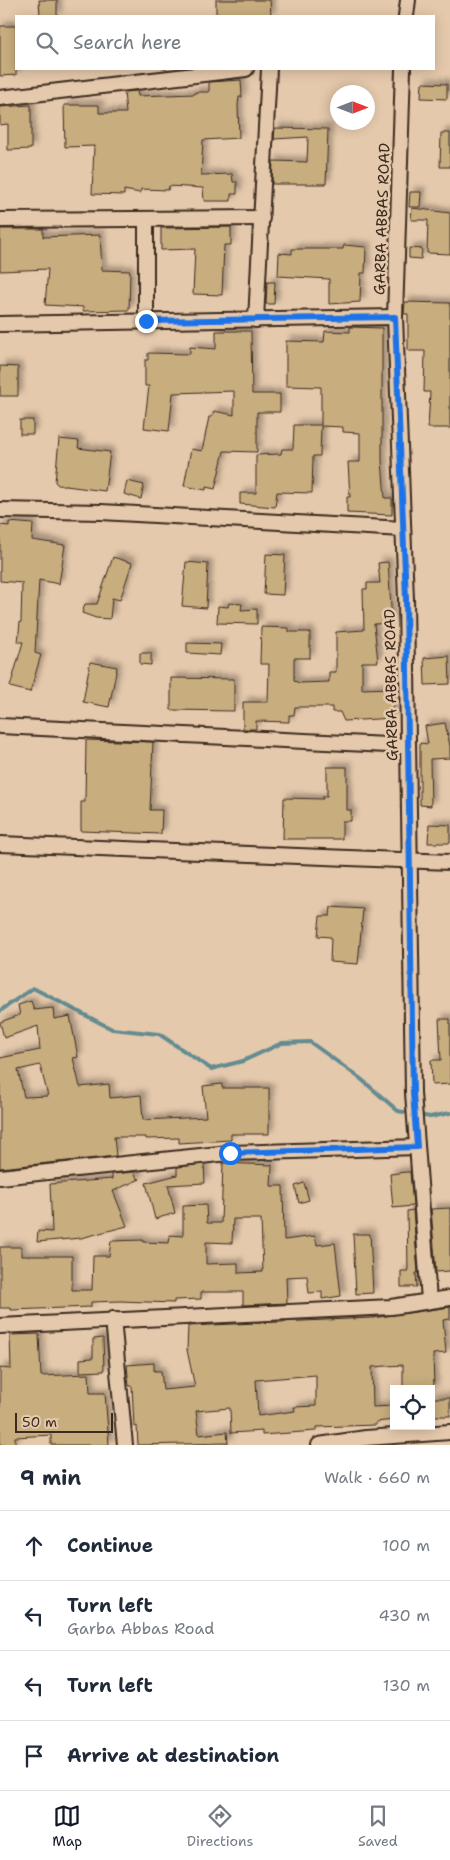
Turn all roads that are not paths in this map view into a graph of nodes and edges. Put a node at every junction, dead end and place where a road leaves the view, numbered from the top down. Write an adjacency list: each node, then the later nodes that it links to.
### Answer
1 (408, 0): 2 (street)
2 (406, 15)
3 (238, 70): 6 (street)
4 (269, 70): 7 (street)
5 (403, 70): 10 (street, GARBA ABBAS ROAD)
6 (0, 98)
7 (262, 218): 8 (street); 11 (street)
8 (146, 219): 9 (street); 12 (street)
9 (0, 220)
10 (395, 317): 11 (street); 15 (street, GARBA ABBAS ROAD)
11 (256, 320): 12 (street)
12 (146, 321): 13 (street)
13 (0, 324)
14 (0, 510): 15 (street)
15 (403, 529): 17 (street, GARBA ABBAS ROAD)
16 (0, 726): 17 (street)
17 (408, 746): 19 (street, GARBA ABBAS ROAD)
18 (0, 844): 19 (street)
19 (412, 860): 20 (street); 21 (street, GARBA ABBAS ROAD)
20 (450, 862)
21 (417, 1147): 22 (street); 24 (street, GARBA ABBAS ROAD)
22 (0, 1177)
23 (450, 1298): 24 (street)
24 (429, 1300): 25 (street)
25 (113, 1319): 26 (street); 29 (street)
26 (0, 1326)
27 (450, 1432): 28 (street)
28 (366, 1442): 30 (street)
29 (125, 1445)
30 (319, 1445)

